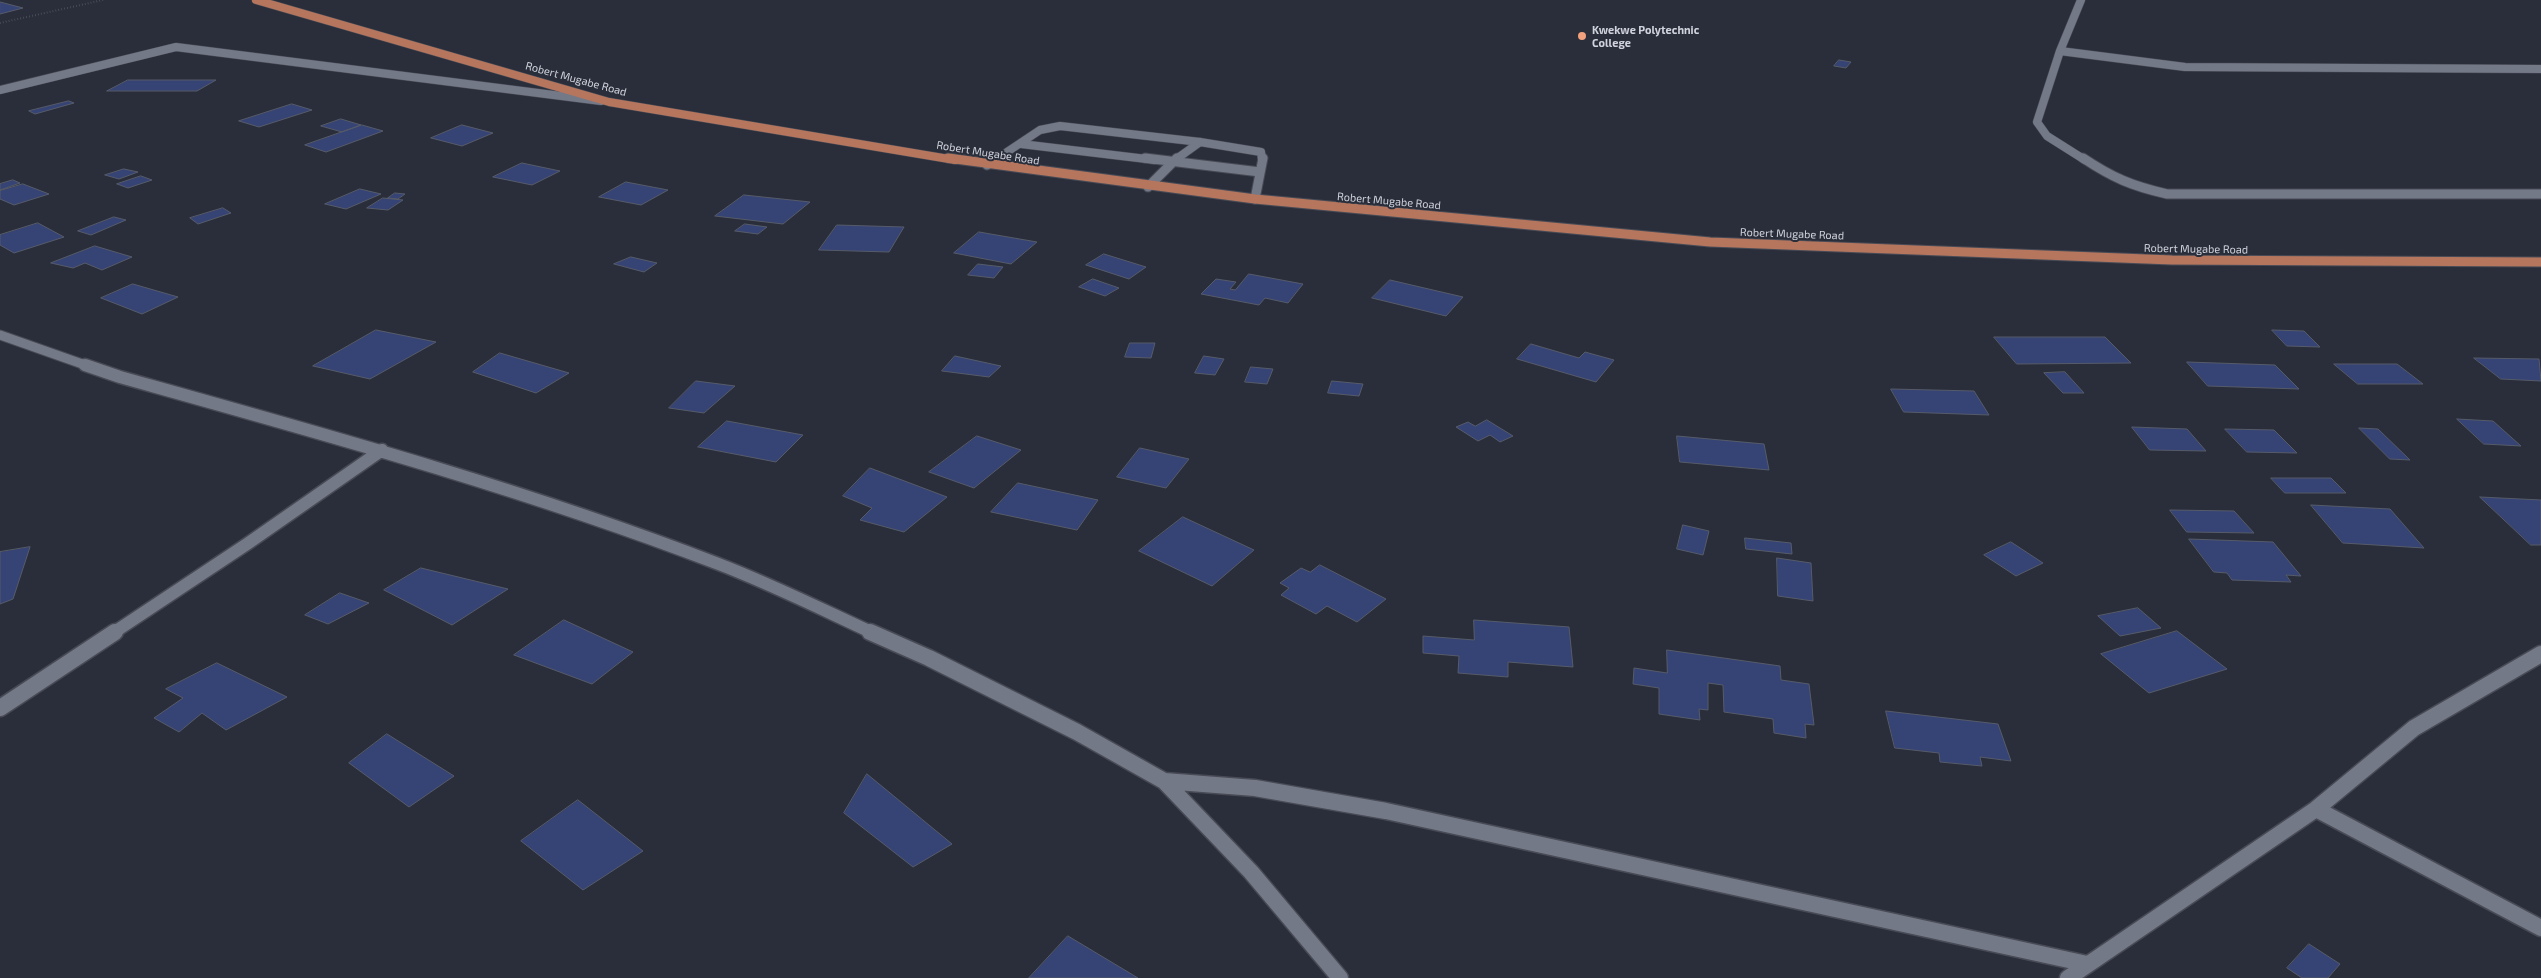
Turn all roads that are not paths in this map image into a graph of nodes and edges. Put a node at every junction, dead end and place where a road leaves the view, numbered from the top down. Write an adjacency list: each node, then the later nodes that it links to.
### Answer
1 (256, 0): 6 (main road, Robert Mugabe Road)
2 (2081, 0): 3 (street)
3 (2060, 51): 4 (street); 13 (street)
4 (2541, 69)
5 (0, 90): 6 (street)
6 (609, 102): 10 (main road, Robert Mugabe Road)
7 (1200, 142): 8 (street); 9 (street); 11 (street)
8 (1021, 144): 9 (street); 10 (street)
9 (1172, 162): 11 (street); 12 (street)
10 (987, 165): 12 (main road, Robert Mugabe Road)
11 (1260, 172): 14 (street)
12 (1148, 187): 14 (main road, Robert Mugabe Road)
13 (2541, 194)
14 (1255, 199): 15 (main road, Robert Mugabe Road)
15 (2541, 262)
16 (0, 335): 17 (street)
17 (382, 450): 19 (street); 20 (street)
18 (2541, 654): 21 (street)
19 (0, 708)
20 (1164, 781): 23 (street); 24 (street)
21 (2316, 809): 22 (street); 23 (street)
22 (2541, 928)
23 (2087, 964): 25 (street)
24 (1340, 978)
25 (2068, 978)

